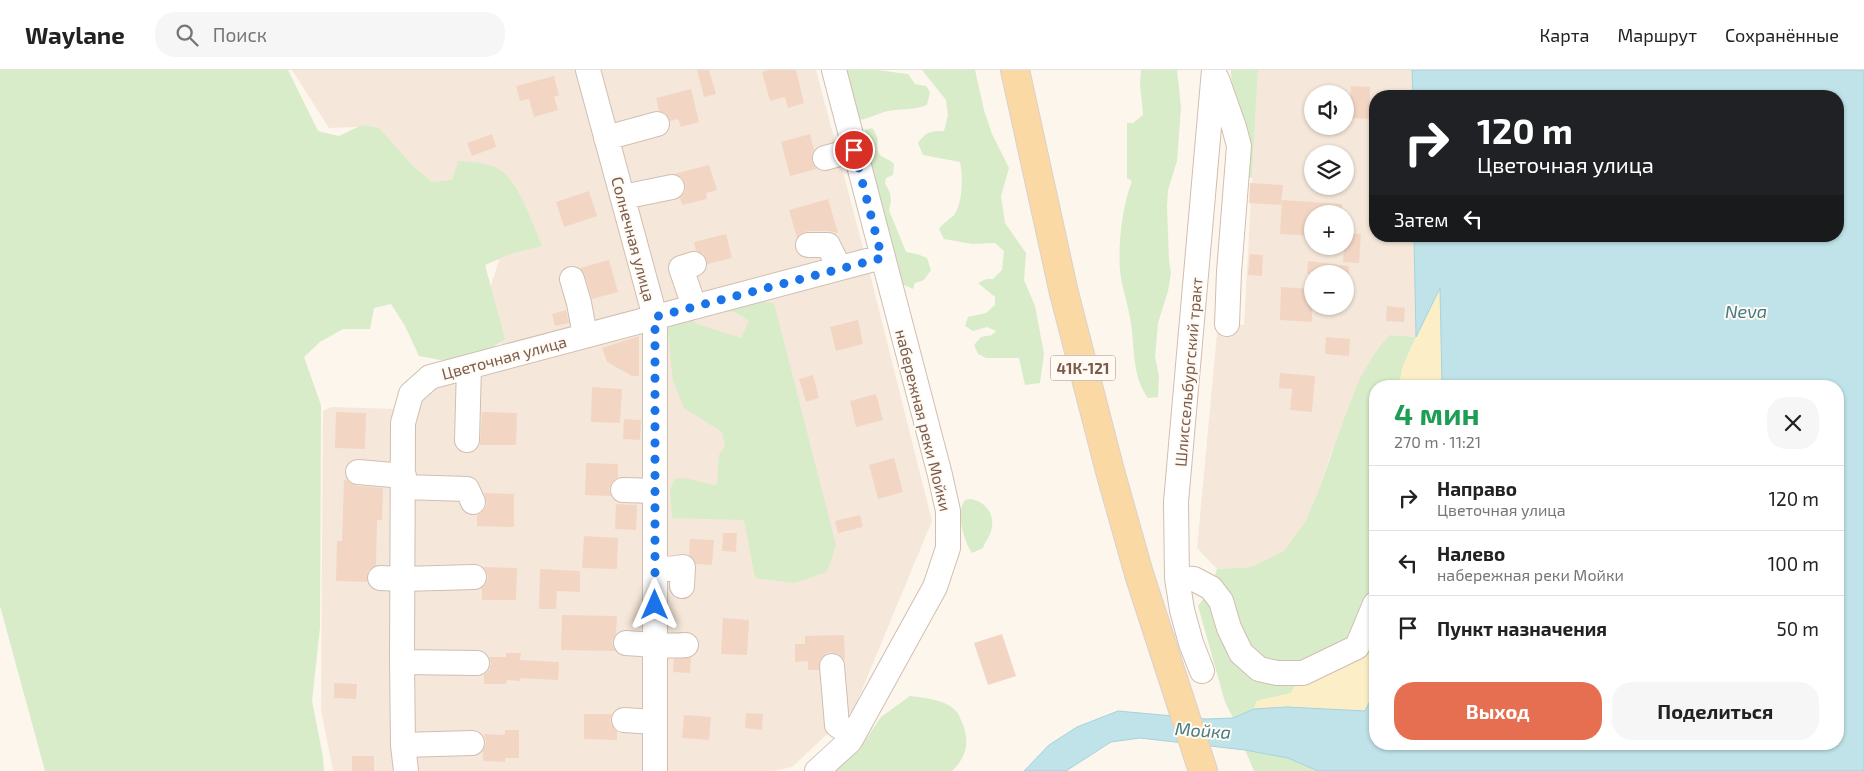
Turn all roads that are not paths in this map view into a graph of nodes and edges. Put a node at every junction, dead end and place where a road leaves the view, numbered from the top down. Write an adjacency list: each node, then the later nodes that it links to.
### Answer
1 (588, 70): 6 (street, Солнечная улица)
2 (834, 70): 7 (street, набережная реки Мойки)
3 (1015, 70): 48 (main road, 41К-121)
4 (1214, 70): 18 (street); 30 (street, Шлиссельбургский тракт)
5 (657, 124): 6 (street)
6 (606, 138): 10 (street, Солнечная улица)
7 (854, 150): 8 (street); 12 (street, набережная реки Мойки)
8 (825, 158)
9 (672, 187): 10 (street)
10 (623, 197): 17 (street, Солнечная улица)
11 (808, 245): 14 (street)
12 (882, 258): 14 (street, Цветочная улица); 42 (street, набережная реки Мойки)
13 (694, 264): 16 (street)
14 (836, 269): 16 (street, Цветочная улица)
15 (572, 279): 19 (street)
16 (694, 306): 17 (street, Цветочная улица)
17 (655, 317): 19 (street, Цветочная улица); 25 (street, Солнечная улица)
18 (1227, 324)
19 (585, 335): 20 (street, Цветочная улица)
20 (469, 367): 21 (street); 23 (street, Цветочная улица)
21 (467, 440)
22 (358, 472): 23 (street)
23 (404, 482): 26 (street); 29 (street, Цветочная улица)
24 (623, 490): 25 (street)
25 (655, 491): 27 (street, Солнечная улица)
26 (473, 502)
27 (655, 566): 31 (street); 34 (street, Солнечная улица)
28 (474, 577): 29 (street)
29 (392, 578): 36 (street, Цветочная улица)
30 (1177, 578): 32 (street); 39 (street, Шлиссельбургский тракт)
31 (682, 586)
32 (1369, 618)
33 (626, 643): 34 (street)
34 (655, 644): 35 (street); 41 (street, Солнечная улица)
35 (686, 646)
36 (402, 662): 37 (street); 44 (street, Цветочная улица)
37 (477, 664)
38 (832, 666): 42 (street)
39 (1202, 671)
40 (624, 720): 41 (street)
41 (655, 722): 46 (street, Солнечная улица)
42 (854, 735): 47 (street, набережная реки Мойки)
43 (472, 743): 44 (street)
44 (404, 745): 45 (street, Цветочная улица)
45 (406, 771)
46 (655, 771)
47 (817, 771)
48 (1203, 771)

